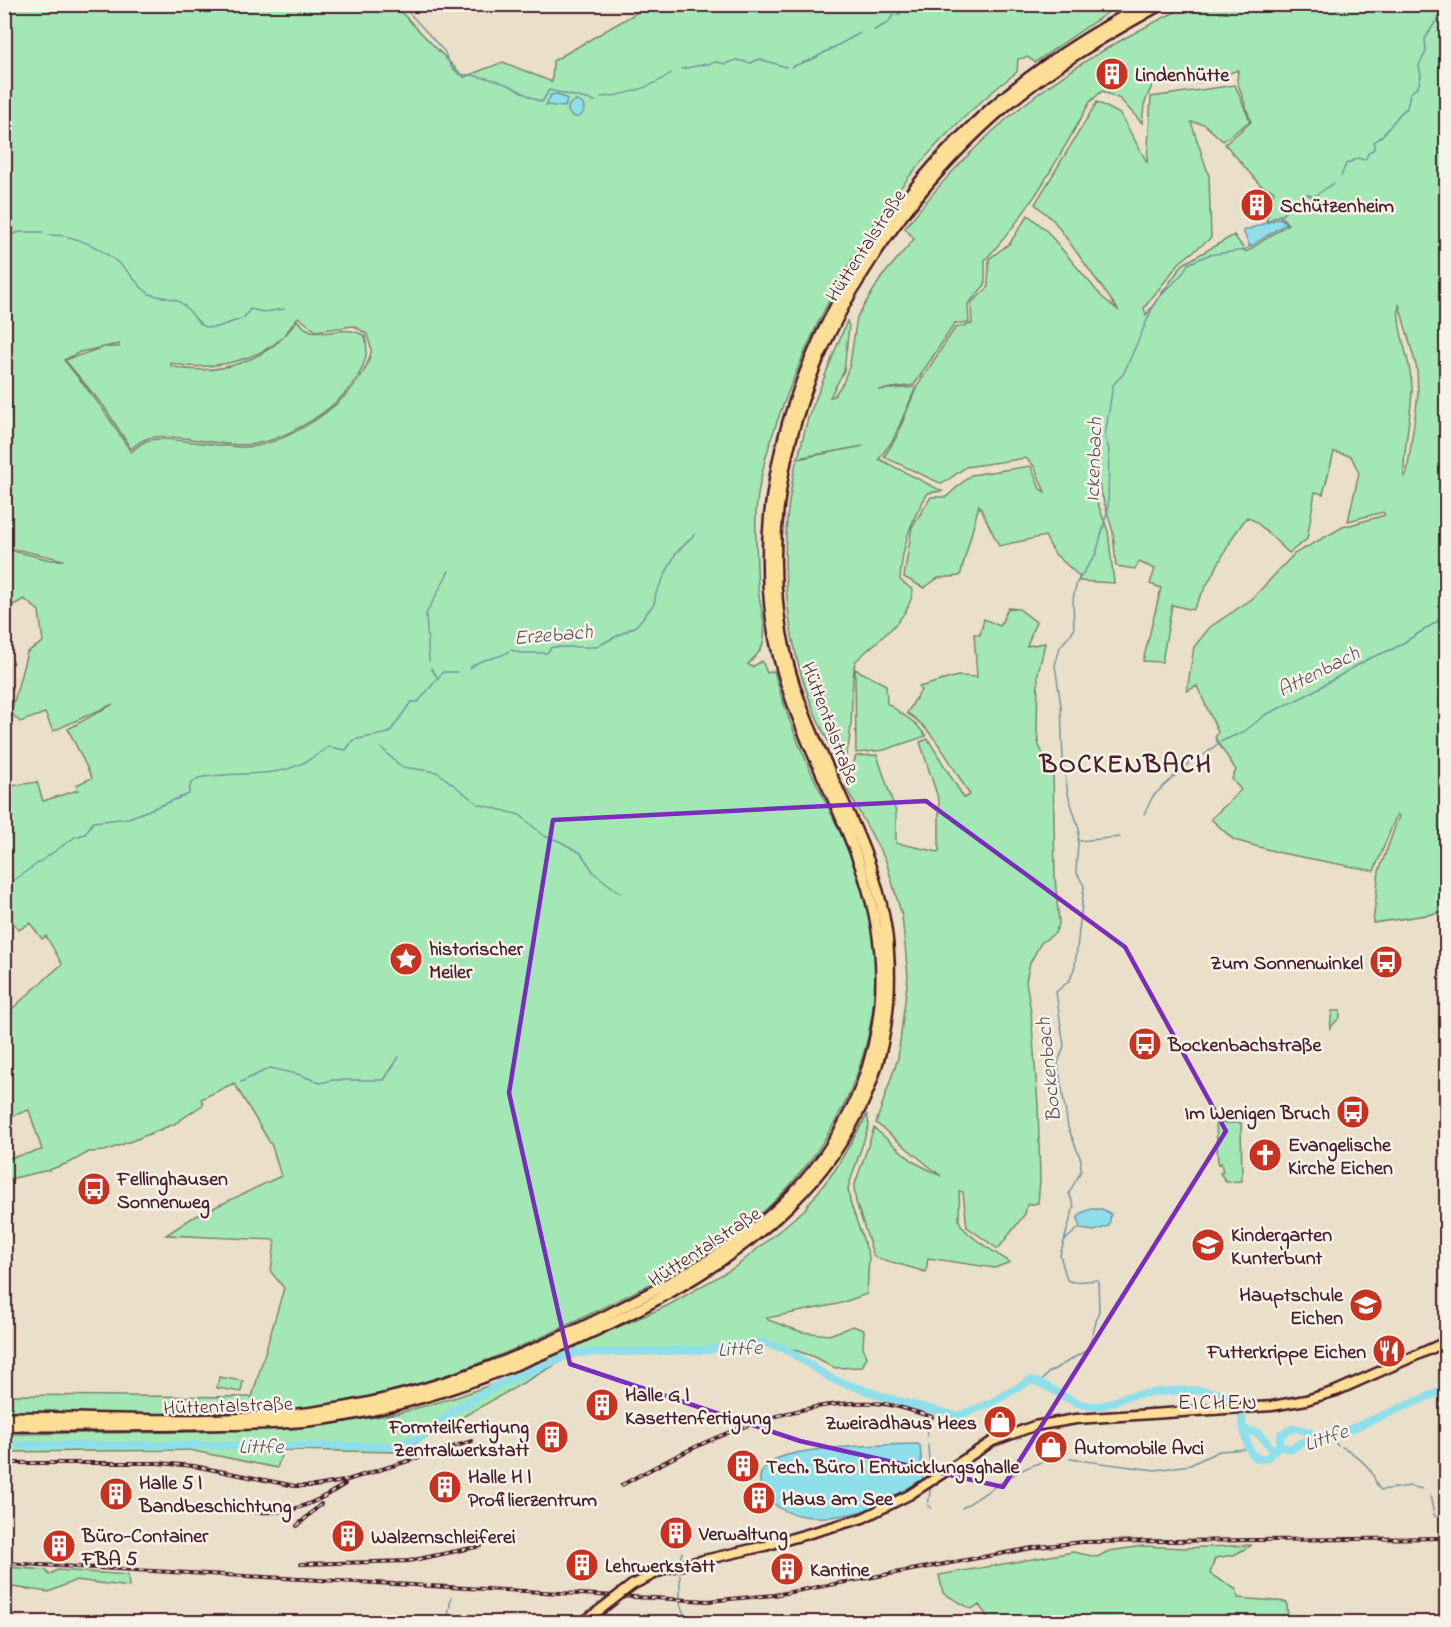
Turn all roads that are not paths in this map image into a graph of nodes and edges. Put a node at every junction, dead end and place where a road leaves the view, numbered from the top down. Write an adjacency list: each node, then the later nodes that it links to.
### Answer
1 (1146, 4): 3 (highway)
2 (1162, 4): 3 (highway)
3 (1116, 25): 5 (highway, Hüttentalstraße)
4 (1446, 1342): 8 (main road, bridge)
5 (448, 1386): 6 (highway, Hüttentalstraße); 7 (highway, Hüttentalstraße)
6 (4, 1417)
7 (4, 1426)
8 (584, 1623)

